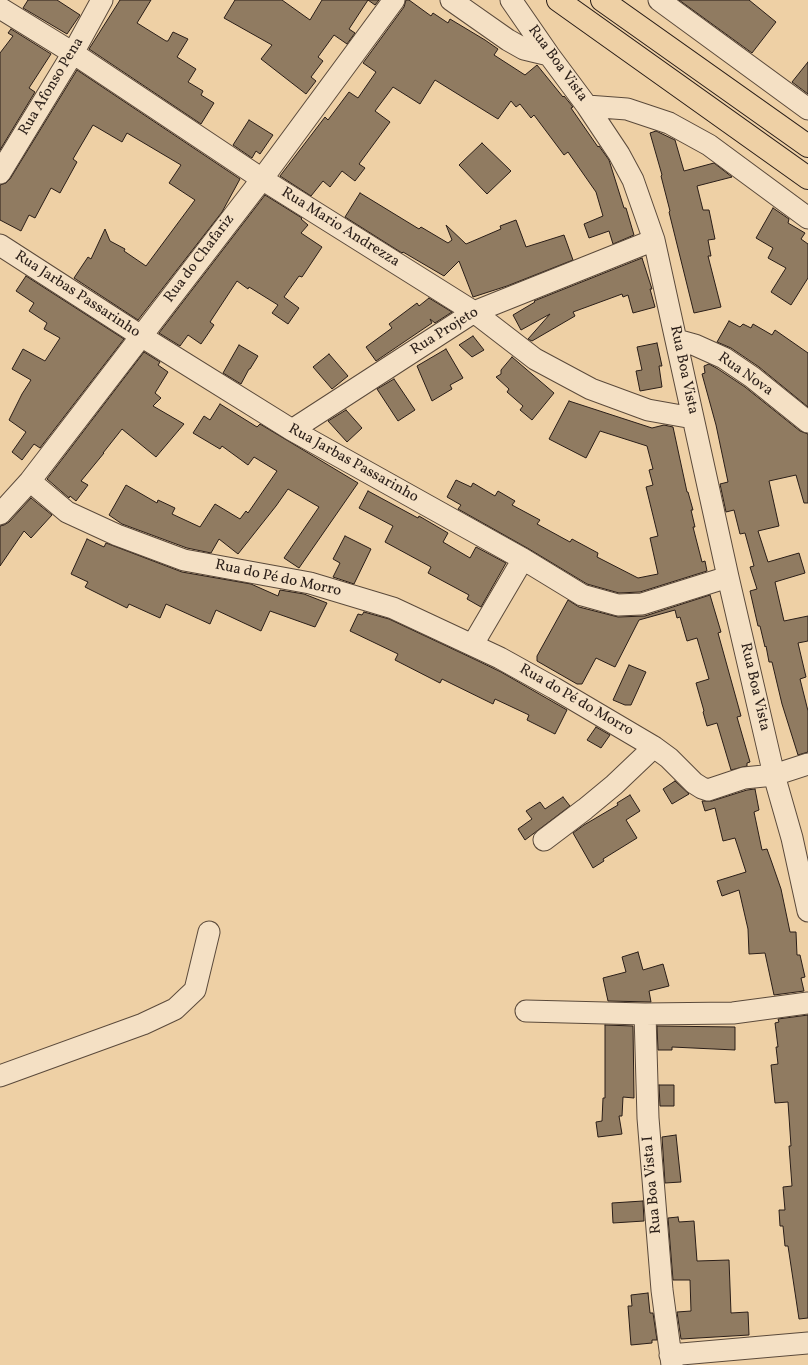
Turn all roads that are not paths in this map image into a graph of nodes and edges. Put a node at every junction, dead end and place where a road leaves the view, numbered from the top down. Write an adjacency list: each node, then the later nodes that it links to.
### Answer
1 (102, 0): 9 (street, Rua Afonso Pena)
2 (394, 0): 15 (street, Rua do Chafariz)
3 (451, 0): 10 (street)
4 (511, 0): 10 (street, Rua Boa Vista)
5 (558, 0): 16 (main road)
6 (602, 0): 13 (main road)
7 (658, 0): 12 (street)
8 (0, 8): 9 (street, Rua Mario Andrezza)
9 (73, 53): 14 (street, Rua Afonso Pena); 15 (street, Rua Mario Andrezza)
10 (549, 55): 11 (street, Rua Boa Vista)
11 (587, 106): 17 (street); 18 (street, Rua Boa Vista)
12 (808, 109)
13 (808, 146)
14 (0, 173)
15 (262, 178): 20 (street, Rua Mario Andrezza); 21 (street, Rua do Chafariz)
16 (808, 178)
17 (808, 218)
18 (654, 240): 20 (street, Rua Projeto); 22 (street, Rua Boa Vista)
19 (0, 245): 21 (street, Rua Jarbas Passarinho)
20 (474, 312): 23 (street, Rua Mario Andrezza); 25 (street, Rua Projeto)
21 (141, 336): 25 (street, Rua Jarbas Passarinho); 26 (street, Rua do Chafariz)
22 (677, 340): 23 (street, Rua Boa Vista); 24 (street, Rua Nova)
23 (693, 418): 29 (street, Rua Boa Vista)
24 (808, 422)
25 (292, 430): 28 (street, Rua Jarbas Passarinho)
26 (30, 481): 27 (street, Rua do Chafariz); 30 (street, Rua do Pé do Morro)
27 (0, 514)
28 (523, 559): 29 (street, Rua Jarbas Passarinho); 30 (street)
29 (728, 577): 33 (street, Rua Boa Vista)
30 (473, 644): 31 (street, Rua do Pé do Morro)
31 (654, 747): 33 (street, Rua do Pé do Morro); 35 (street)
32 (808, 764): 33 (street)
33 (774, 775): 34 (street, Rua Boa Vista)
34 (800, 836): 36 (street, Rua Boa Vista)
35 (544, 840)
36 (808, 911)
37 (209, 932): 41 (street)
38 (808, 1003): 40 (street)
39 (526, 1011): 40 (street)
40 (645, 1014): 43 (street, Rua Boa Vista I)
41 (0, 1076)
42 (808, 1343): 43 (street)
43 (671, 1360)

